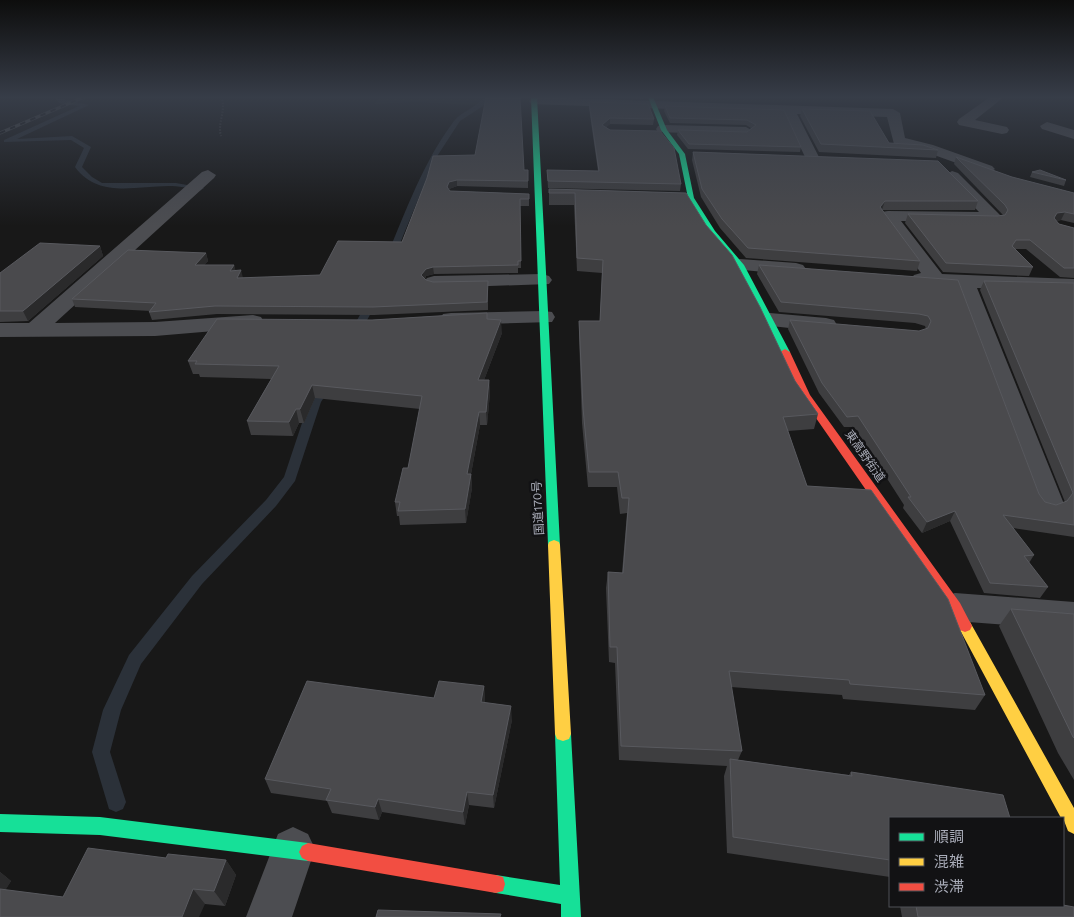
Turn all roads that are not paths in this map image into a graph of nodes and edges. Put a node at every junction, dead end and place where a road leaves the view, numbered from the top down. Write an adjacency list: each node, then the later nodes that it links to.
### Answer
1 (536, 140): 14 (main road, 国道170号)
2 (671, 140): 5 (main road, 東高野街道)
3 (803, 140): 8 (street)
4 (899, 140): 11 (street)
5 (682, 154): 6 (street); 17 (main road, 東高野街道)
6 (700, 154)
7 (794, 158): 8 (street)
8 (813, 159): 9 (street)
9 (832, 159)
10 (920, 163): 23 (street)
11 (998, 173)
12 (208, 175): 33 (street)
13 (520, 194): 14 (street)
14 (538, 194): 15 (street); 22 (main road, 国道170号)
15 (558, 195)
16 (672, 198): 17 (street)
17 (691, 198): 18 (main road, 東高野街道)
18 (740, 265): 20 (street); 28 (main road, 東高野街道)
19 (1033, 267): 26 (street)
20 (819, 271)
21 (907, 278): 23 (street)
22 (542, 280): 24 (street); 27 (main road, 国道170号)
23 (936, 280): 25 (street)
24 (434, 282)
25 (964, 282): 26 (street); 34 (street)
26 (1064, 285)
27 (544, 317): 29 (street); 40 (main road, 国道170号)
28 (770, 320): 31 (street); 35 (main road, 東高野街道)
29 (431, 321)
30 (270, 322): 33 (street)
31 (848, 327)
32 (0, 330): 33 (street)
33 (36, 330)
34 (1049, 504)
35 (955, 607): 36 (street); 38 (main road, 東高野街道)
36 (1074, 616)
37 (0, 823): 39 (main road)
38 (1074, 825)
39 (293, 849): 40 (main road); 41 (street)
40 (570, 896): 42 (main road, 国道170号)
41 (269, 917)
42 (571, 917)

